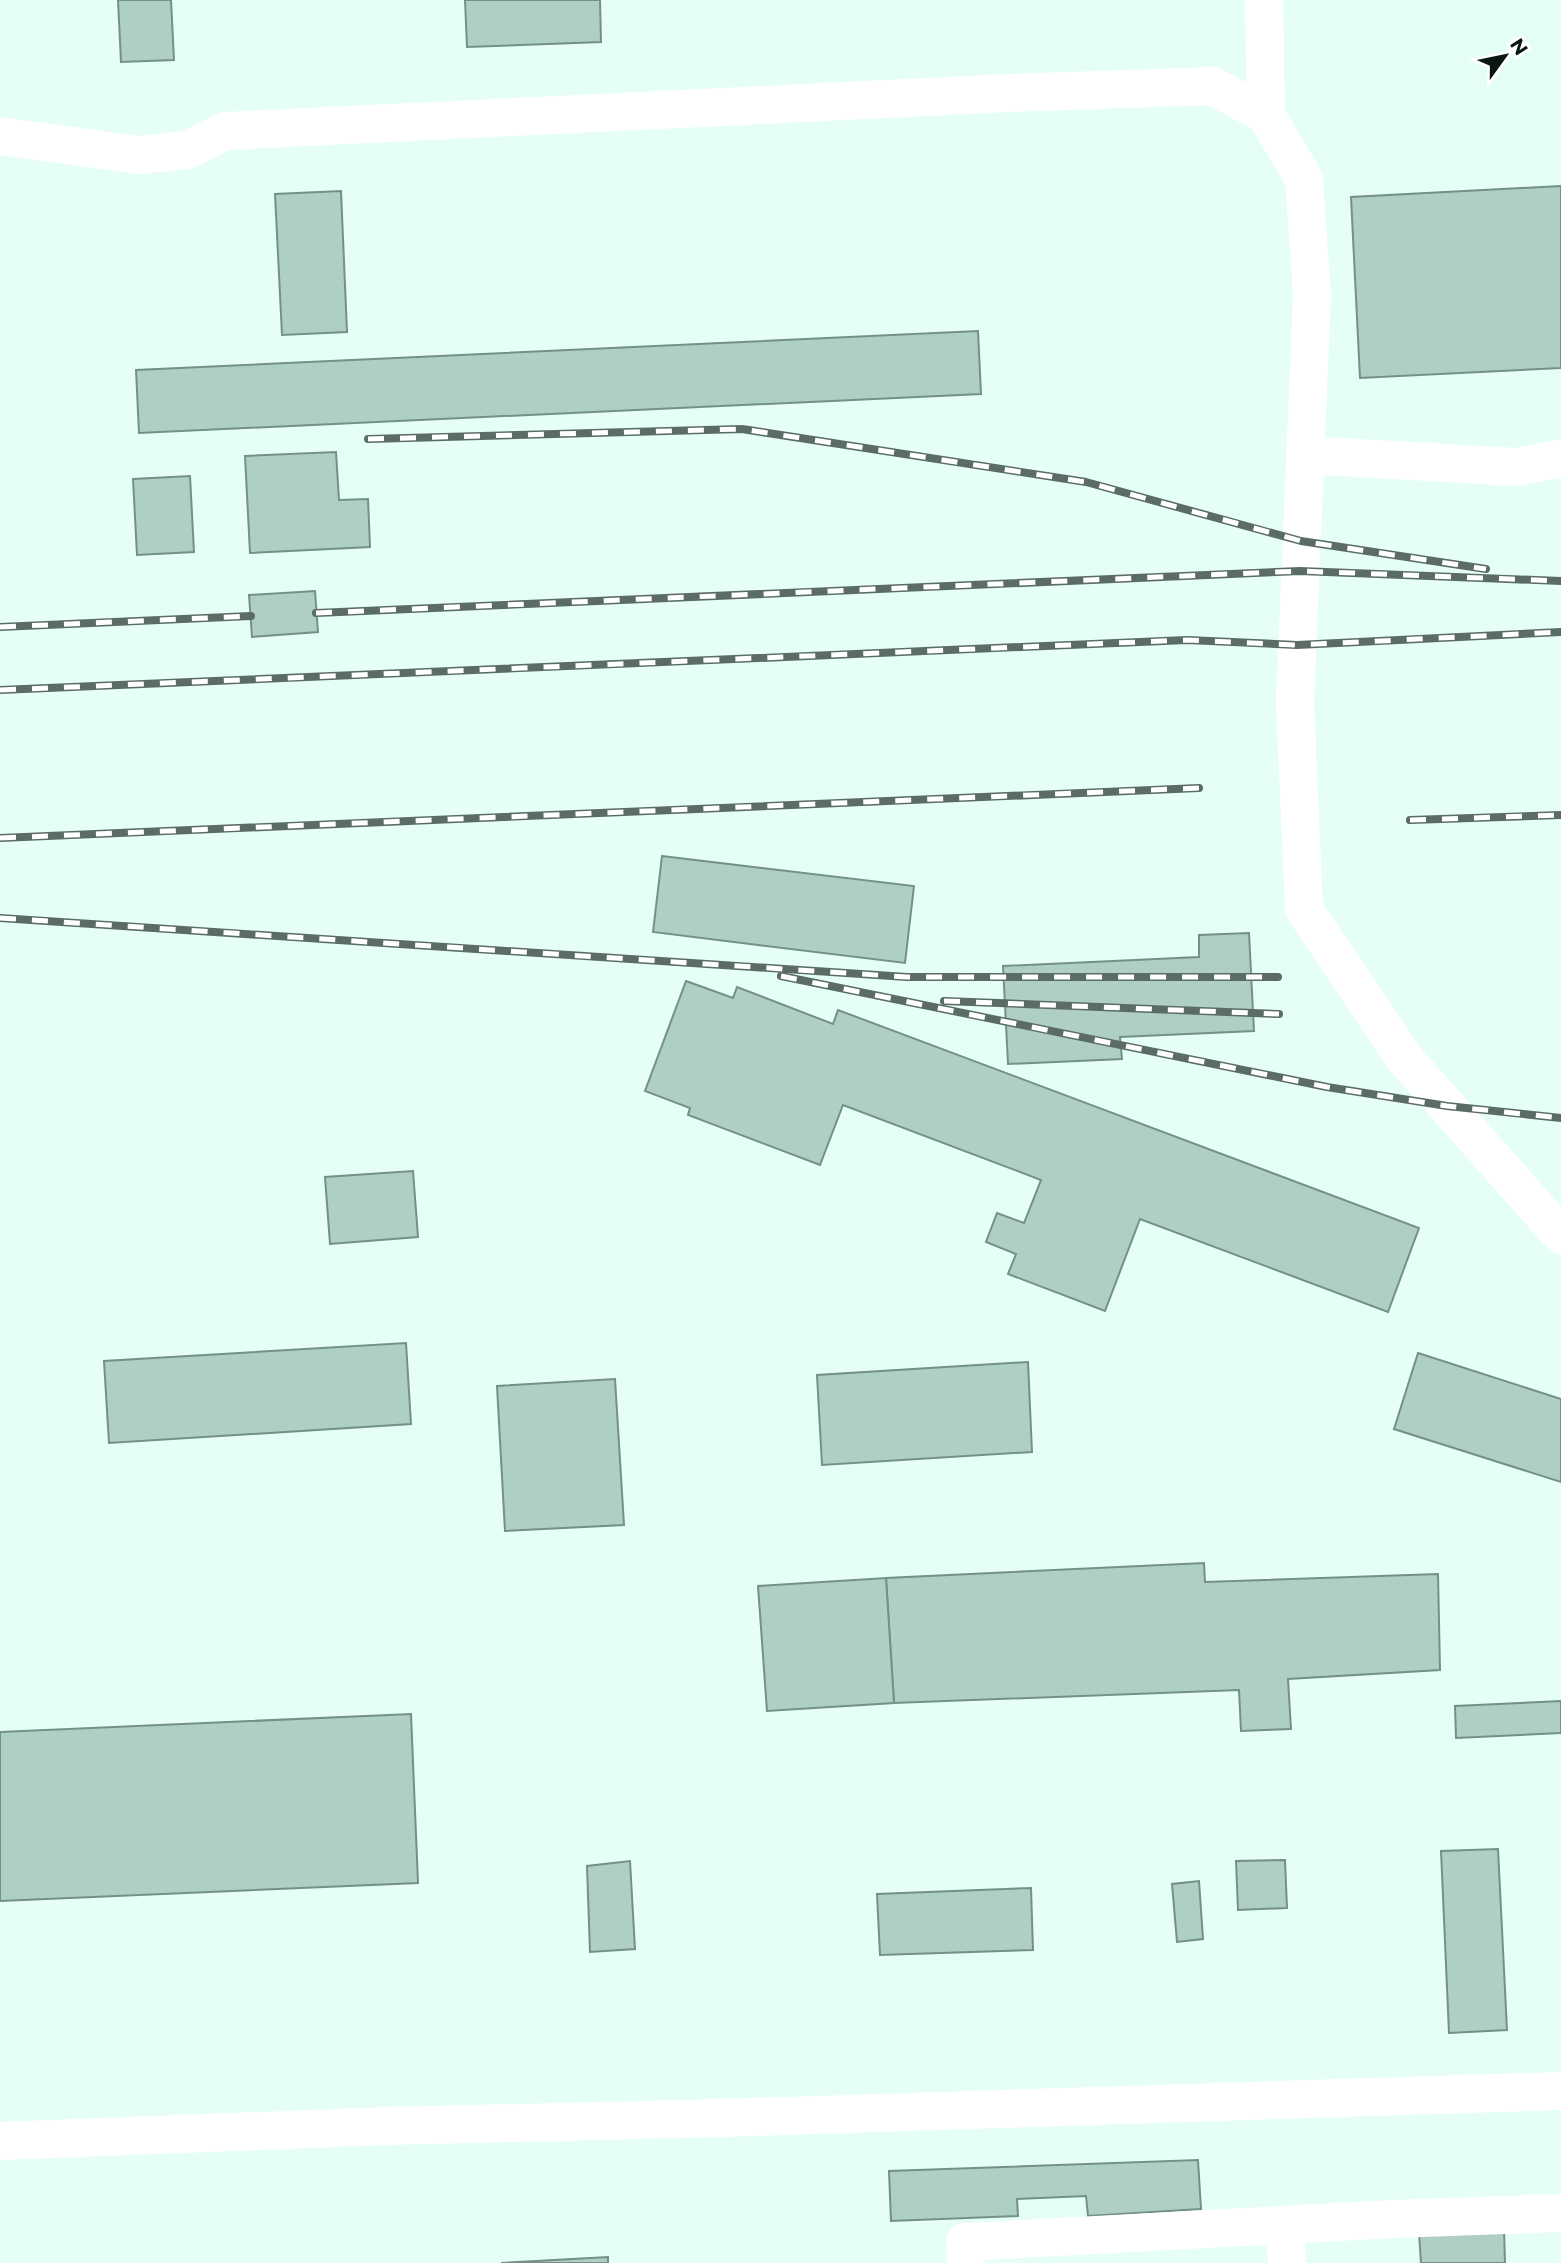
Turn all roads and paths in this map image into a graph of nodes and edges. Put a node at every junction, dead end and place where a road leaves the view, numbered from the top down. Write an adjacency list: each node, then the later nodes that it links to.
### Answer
1 (1264, 0): 2 (lane)
2 (1266, 115): 3 (lane); 4 (lane)
3 (0, 136)
4 (1305, 455): 5 (lane); 6 (lane)
5 (1561, 458)
6 (1561, 1234)
7 (1561, 2091): 8 (lane)
8 (0, 2141)
9 (1561, 2213): 10 (lane)
10 (1285, 2225): 11 (lane); 13 (lane)
11 (1124, 2248): 12 (lane)
12 (965, 2263)
13 (1287, 2263)

